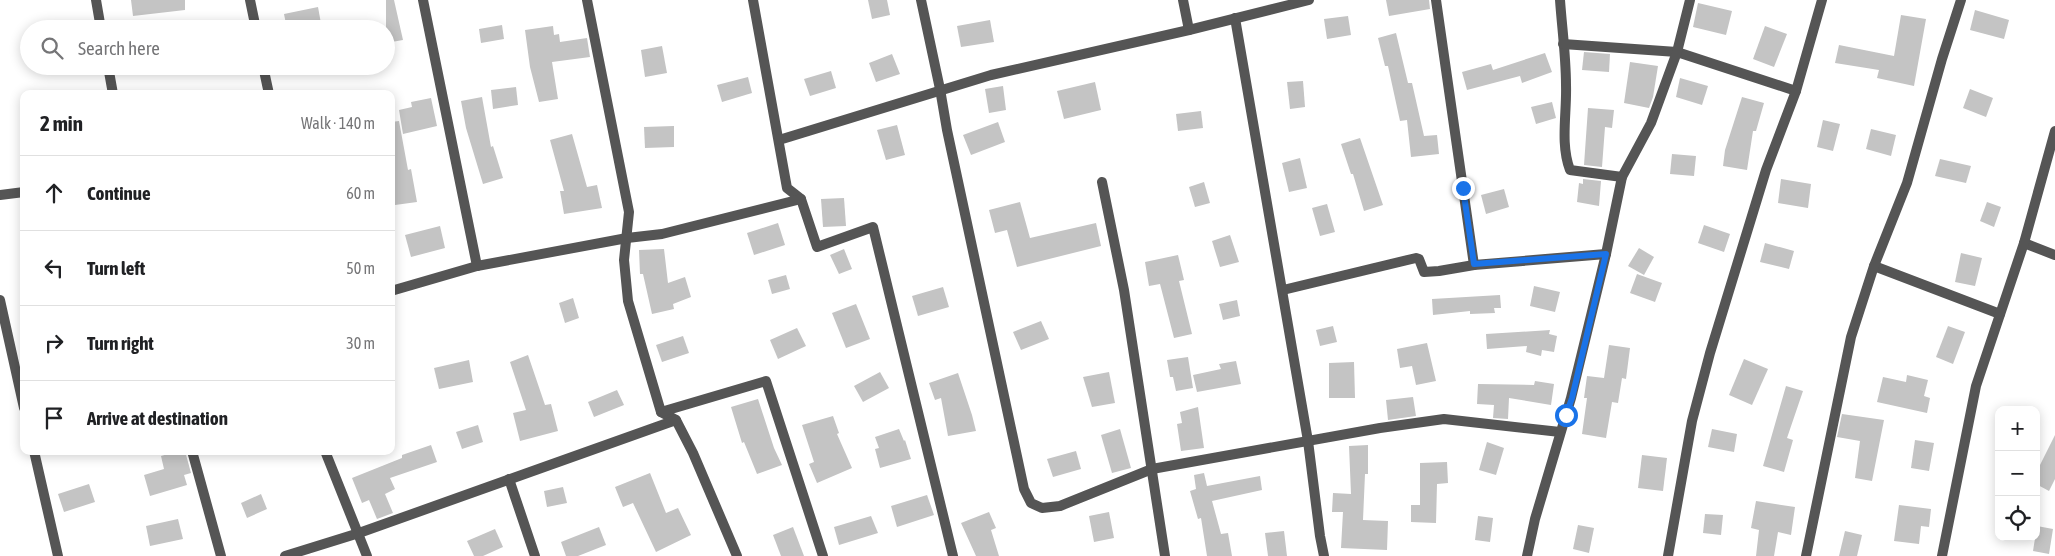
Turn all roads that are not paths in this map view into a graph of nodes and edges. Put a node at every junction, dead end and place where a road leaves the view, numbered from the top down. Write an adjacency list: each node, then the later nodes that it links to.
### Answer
1 (96, 0): 15 (street)
2 (250, 0): 16 (street)
3 (423, 0): 38 (street)
4 (587, 0): 33 (street)
5 (753, 0): 27 (street)
6 (921, 0): 22 (street)
7 (1183, 0): 17 (street)
8 (1309, 0): 14 (street)
9 (1436, 0): 37 (street)
10 (1560, 0): 18 (street)
11 (1690, 0): 19 (street)
12 (1822, 0): 25 (street)
13 (1961, 0): 39 (street)
14 (1235, 18): 17 (street); 41 (street)
15 (100, 20)
16 (254, 20)
17 (1189, 30): 22 (street)
18 (1563, 44): 19 (street); 28 (street)
19 (1677, 52): 25 (street); 28 (street)
20 (110, 75): 23 (street)
21 (265, 75): 24 (street)
22 (940, 89): 27 (street); 52 (street)
23 (112, 90)
24 (268, 90)
25 (1796, 91): 66 (street)
26 (2055, 131): 34 (street)
27 (780, 140): 32 (street)
28 (1622, 177): 35 (street)
29 (1102, 182): 52 (street)
30 (20, 192): 31 (street)
31 (0, 195)
32 (801, 198): 33 (street); 62 (street)
33 (627, 238): 38 (street); 45 (street)
34 (2024, 243): 36 (street); 43 (street)
35 (1606, 254): 37 (street); 47 (street)
36 (2055, 255)
37 (1474, 264): 41 (street)
38 (477, 266): 40 (street)
39 (1874, 266): 43 (street); 67 (street)
40 (395, 289)
41 (1283, 290): 48 (street)
42 (0, 300): 44 (street)
43 (2000, 314): 68 (street)
44 (20, 383)
45 (661, 412): 46 (street); 61 (street)
46 (676, 420): 53 (street); 60 (street)
47 (1560, 432): 48 (street); 65 (street)
48 (1308, 441): 52 (street); 64 (street)
49 (35, 455): 55 (street)
50 (193, 455): 56 (street)
51 (327, 455): 54 (street)
52 (1152, 469): 63 (street)
53 (509, 479): 54 (street); 59 (street)
54 (359, 533): 57 (street); 58 (street)
55 (58, 556)
56 (221, 556)
57 (285, 556)
58 (367, 556)
59 (535, 556)
60 (737, 556)
61 (823, 556)
62 (952, 556)
63 (1165, 556)
64 (1324, 556)
65 (1527, 556)
66 (1668, 556)
67 (1806, 556)
68 (1942, 556)

